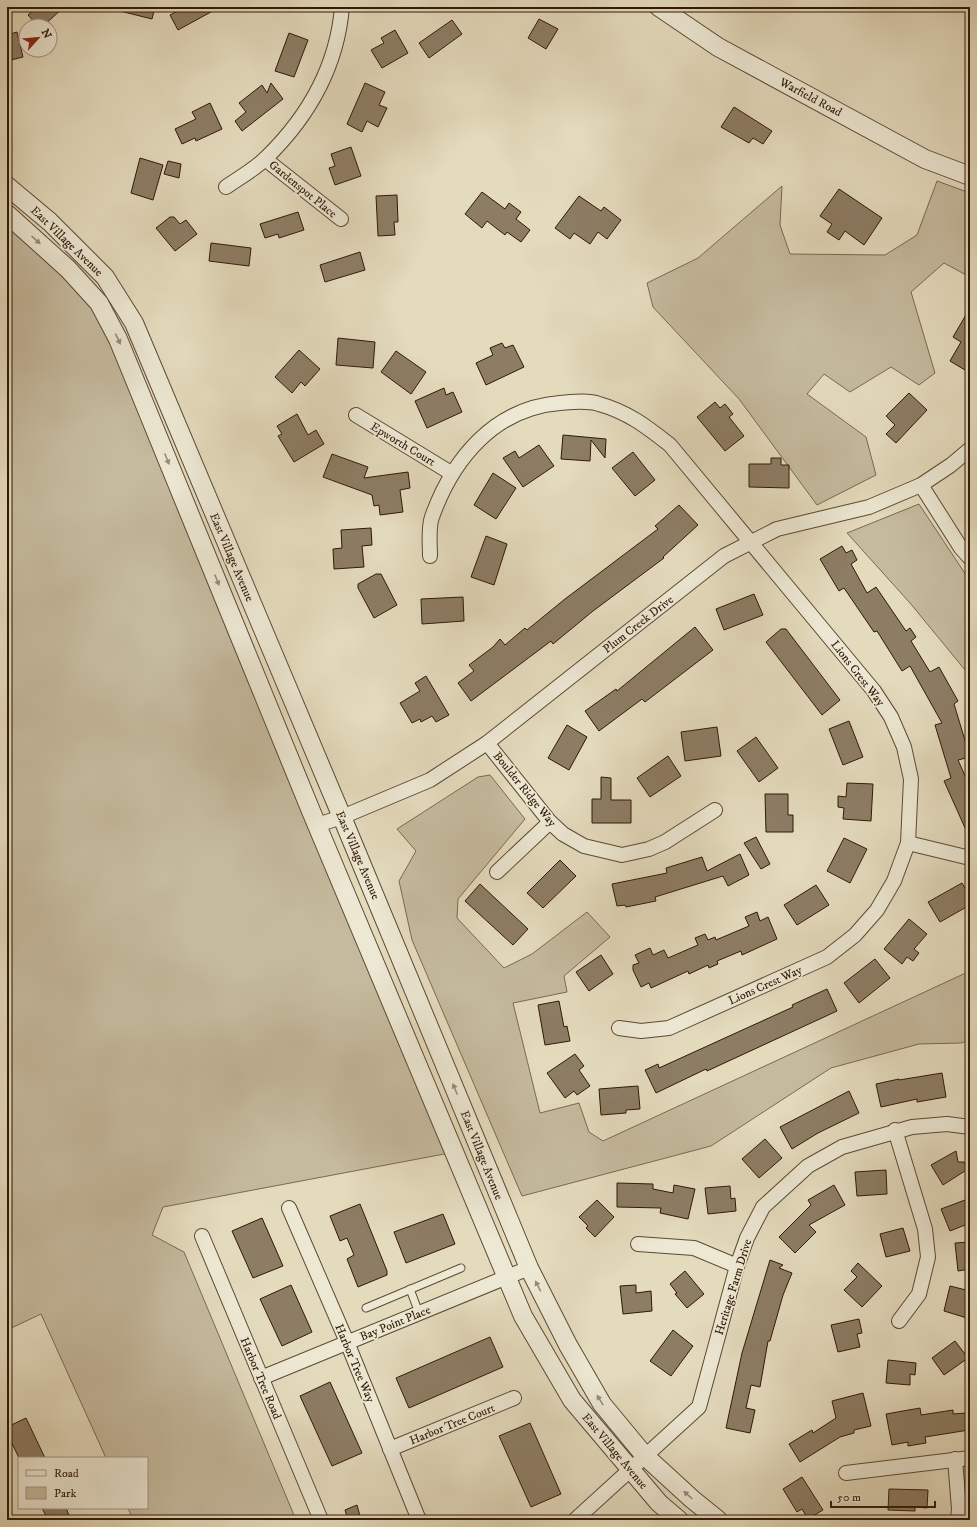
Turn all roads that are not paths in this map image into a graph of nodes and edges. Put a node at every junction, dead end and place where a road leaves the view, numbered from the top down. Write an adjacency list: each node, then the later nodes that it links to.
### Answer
1 (342, 7): 3 (street)
2 (659, 7): 4 (street, Warfield Road)
3 (265, 159): 6 (street); 8 (street, Gardenspot Place)
4 (970, 176)
5 (7, 186): 18 (street, East Village Avenue)
6 (226, 187)
7 (7, 214): 20 (street, East Village Avenue, one-way to 20)
8 (341, 219)
9 (356, 415): 11 (street, Epworth Court)
10 (970, 449): 12 (street, Plum Creek Drive)
11 (451, 473): 13 (street, Lions Crest Way); 14 (street, Lions Crest Way)
12 (921, 485): 13 (street, Plum Creek Drive); 15 (street)
13 (752, 542): 16 (street, Plum Creek Drive); 21 (street, Lions Crest Way)
14 (430, 556)
15 (970, 558)
16 (487, 743): 18 (street, Plum Creek Drive); 19 (street, Boulder Ridge Way)
17 (715, 810): 19 (street, Boulder Ridge Way)
18 (342, 817): 20 (street, Plum Creek Drive); 32 (street, East Village Avenue, one-way to 18)
19 (550, 822): 23 (street)
20 (317, 825): 33 (street, East Village Avenue)
21 (908, 843): 22 (street); 24 (street, Lions Crest Way)
22 (970, 858)
23 (497, 872)
24 (619, 1028)
25 (970, 1127): 26 (street, Heritage Farm Drive)
26 (895, 1130): 30 (street, Heritage Farm Drive); 37 (street)
27 (289, 1208): 38 (street, Harbor Tree Way)
28 (202, 1236): 39 (street, Harbor Tree Road)
29 (638, 1244): 30 (street)
30 (737, 1266): 42 (street, Heritage Farm Drive)
31 (461, 1268): 34 (lane)
32 (529, 1268): 33 (street, Bay Point Place); 42 (street, East Village Avenue, one-way to 32)
33 (507, 1277): 36 (street, Bay Point Place); 45 (street, East Village Avenue)
34 (410, 1289): 35 (lane); 36 (lane)
35 (366, 1308)
36 (419, 1313): 38 (street, Bay Point Place)
37 (899, 1321)
38 (347, 1342): 39 (street, Bay Point Place); 41 (street, Harbor Tree Way)
39 (261, 1378): 47 (street, Harbor Tree Road)
40 (514, 1398): 41 (street, Harbor Tree Court)
41 (390, 1449): 48 (street, Harbor Tree Way)
42 (645, 1456): 45 (street); 51 (street, East Village Avenue, one-way to 42)
43 (970, 1458): 44 (street)
44 (954, 1459): 46 (street); 52 (street)
45 (630, 1470): 49 (street); 50 (street, East Village Avenue)
46 (846, 1473)
47 (321, 1520)
48 (419, 1520)
49 (575, 1520)
50 (679, 1520)
51 (718, 1520)
52 (958, 1520)

